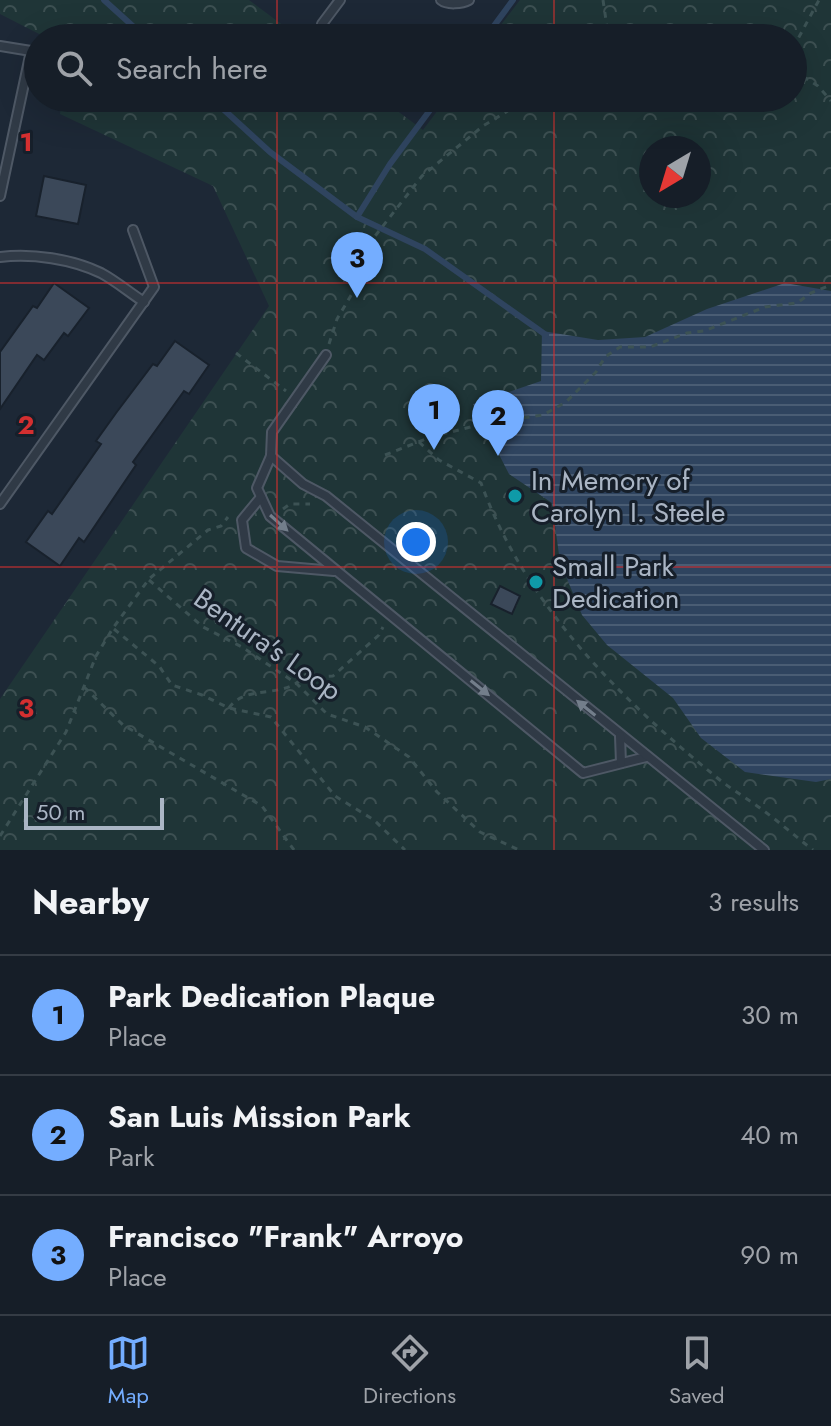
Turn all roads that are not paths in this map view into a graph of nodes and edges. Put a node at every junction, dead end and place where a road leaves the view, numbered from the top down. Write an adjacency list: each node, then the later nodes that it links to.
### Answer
1 (340, 0): 4 (lane)
2 (441, 0): 3 (lane)
3 (469, 0)
4 (322, 24)
5 (0, 46): 6 (lane)
6 (24, 50)
7 (24, 84): 8 (lane)
8 (0, 196)
9 (133, 230): 11 (lane)
10 (0, 257): 11 (lane)
11 (144, 302): 15 (lane)
12 (326, 355): 13 (lane)
13 (271, 456): 14 (lane); 17 (lane, one-way to 13)
14 (261, 497): 16 (lane, one-way to 16); 16 (lane)
15 (0, 504)
16 (336, 571): 19 (lane, one-way to 19)
17 (620, 736): 18 (lane); 19 (lane)
18 (646, 757): 19 (lane); 20 (lane)
19 (621, 763)
20 (764, 850)

